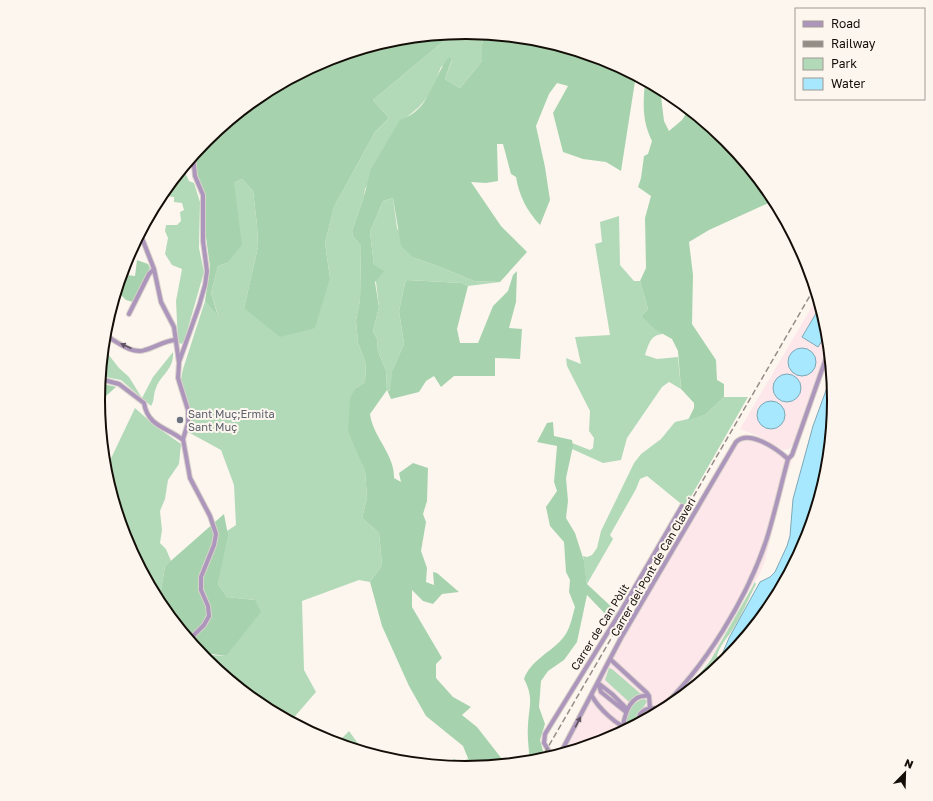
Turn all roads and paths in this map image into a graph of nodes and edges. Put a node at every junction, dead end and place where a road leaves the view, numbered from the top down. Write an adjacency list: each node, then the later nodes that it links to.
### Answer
1 (194, 164): 8 (street)
2 (143, 239): 3 (street)
3 (154, 269): 4 (street); 6 (street)
4 (130, 314)
5 (111, 338): 6 (street, one-way to 5)
6 (175, 340): 8 (street)
7 (826, 360): 11 (street)
8 (179, 365): 10 (street)
9 (106, 381): 10 (street)
10 (183, 440): 15 (street)
11 (793, 450): 12 (street); 13 (street)
12 (784, 455): 13 (street, Carrer del Pont de Can Claveri); 16 (street, Carrer del Pont de Can Claveri)
13 (788, 459): 20 (street)
14 (682, 506): 27 (street, Carrer de Can Pòlit)
15 (193, 636)
16 (610, 659): 17 (street, Carrer del Pont de Can Claveri); 19 (street)
17 (598, 683): 18 (street, Carrer del Pont de Can Claveri); 23 (street)
18 (592, 696): 25 (street); 26 (street, Carrer del Pont de Can Claveri, one-way to 18)
19 (649, 696): 21 (street); 23 (street)
20 (671, 698)
21 (650, 708): 22 (street); 24 (street)
22 (654, 709)
23 (627, 710): 25 (street)
24 (639, 718)
25 (623, 726)
26 (563, 749)
27 (550, 752)

